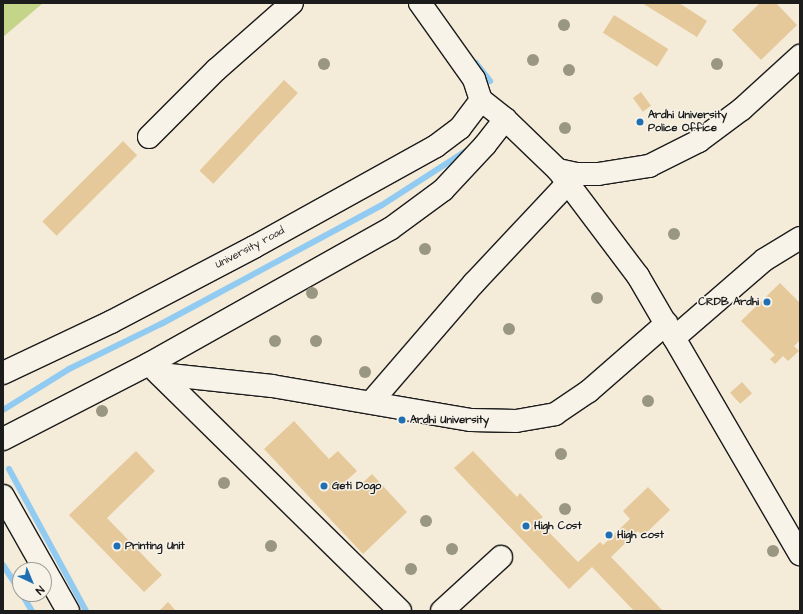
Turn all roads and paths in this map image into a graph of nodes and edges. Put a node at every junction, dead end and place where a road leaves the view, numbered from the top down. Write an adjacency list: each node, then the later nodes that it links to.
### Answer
1 (292, 3): 6 (street)
2 (420, 3): 4 (street)
3 (800, 56): 7 (street)
4 (481, 100): 5 (street); 11 (street, University road)
5 (505, 119): 7 (street); 10 (street)
6 (148, 137)
7 (563, 177): 9 (street); 12 (street)
8 (800, 238): 9 (street)
9 (670, 331): 12 (street); 15 (street)
10 (154, 369): 12 (street); 13 (street); 18 (street)
11 (3, 373)
12 (372, 401)
13 (3, 439)
14 (3, 496): 17 (street)
15 (800, 554)
16 (501, 557): 19 (street)
17 (68, 611)
18 (400, 611)
19 (442, 611)

